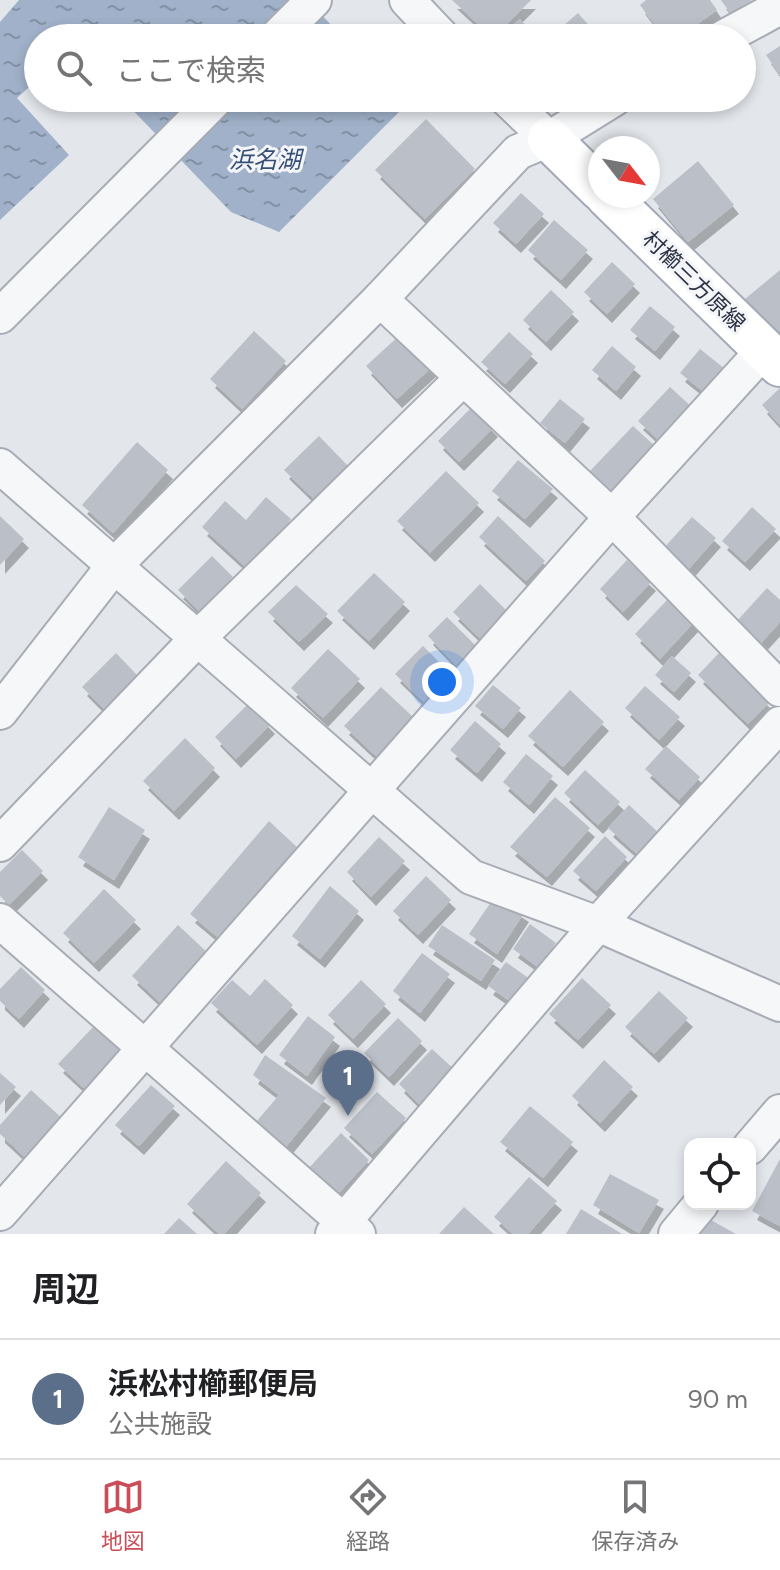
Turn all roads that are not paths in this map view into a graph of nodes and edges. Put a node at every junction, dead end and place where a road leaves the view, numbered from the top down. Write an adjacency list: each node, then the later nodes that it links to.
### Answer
1 (314, 0): 4 (street)
2 (407, 0): 5 (street)
3 (780, 7): 6 (street)
4 (290, 24)
5 (430, 24)
6 (749, 24)
7 (203, 112): 14 (street)
8 (521, 112): 10 (street)
9 (592, 112): 10 (street)
10 (549, 139): 11 (main road); 13 (street)
11 (588, 177)
12 (619, 208): 15 (main road, 村櫛三方原線)
13 (380, 299): 16 (street); 19 (street)
14 (0, 316)
15 (772, 358): 18 (street)
16 (462, 379): 18 (street); 20 (street)
17 (0, 466): 19 (street)
18 (612, 517): 21 (street); 24 (street)
19 (113, 567): 20 (street); 22 (street)
20 (198, 638): 24 (street); 25 (street)
21 (780, 689)
22 (0, 712)
23 (780, 724): 27 (street)
24 (371, 790): 27 (street); 29 (street)
25 (0, 844)
26 (0, 921): 29 (street)
27 (598, 924): 28 (street); 34 (street)
28 (780, 1004)
29 (145, 1046): 33 (street); 34 (street)
30 (780, 1112): 31 (street)
31 (756, 1140)
32 (696, 1210): 35 (street)
33 (0, 1213)
34 (345, 1230)
35 (676, 1234)

